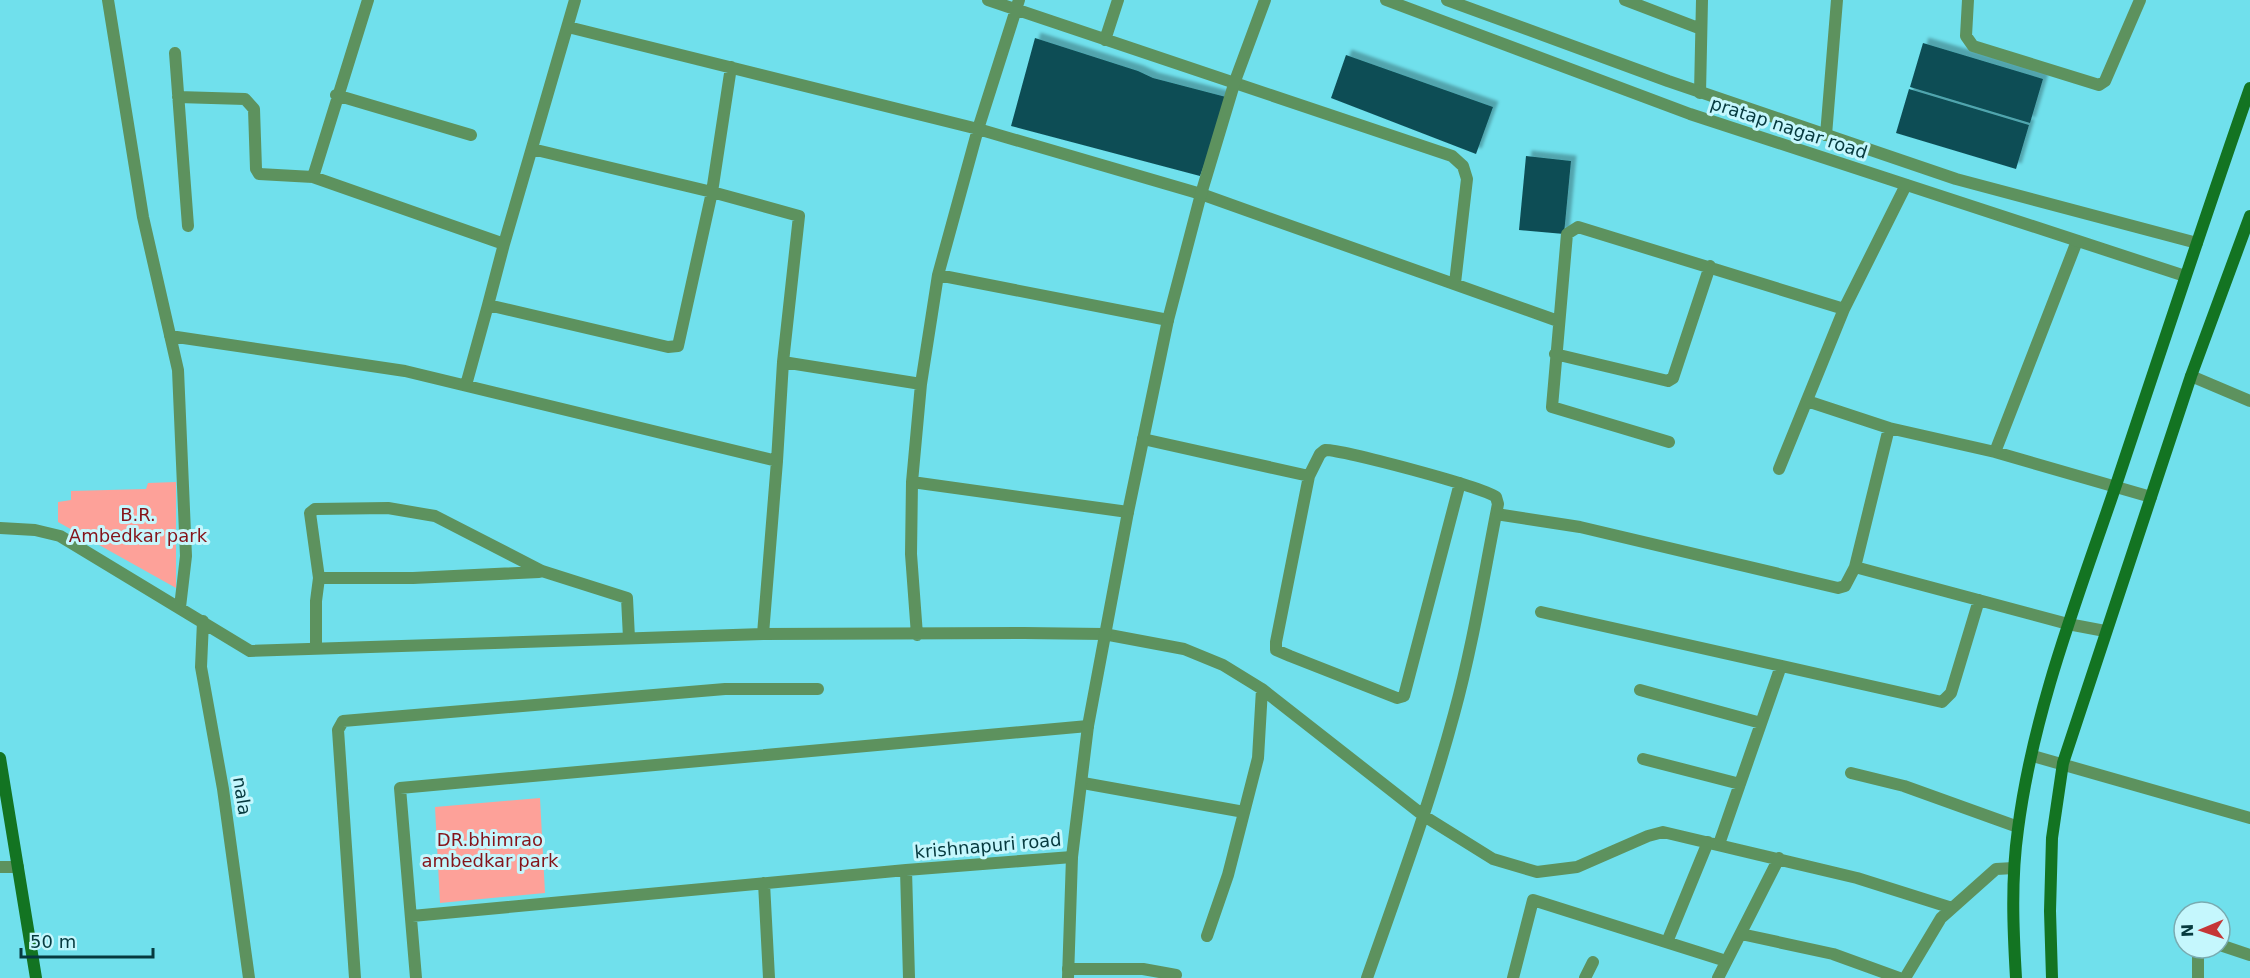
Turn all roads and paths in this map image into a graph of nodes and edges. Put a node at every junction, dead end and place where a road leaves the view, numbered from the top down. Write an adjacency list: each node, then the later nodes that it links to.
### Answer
1 (108, 0): 46 (street, nala)
2 (368, 0): 23 (street)
3 (575, 0): 15 (street)
4 (988, 0): 14 (street)
5 (1118, 0): 17 (street)
6 (1265, 0): 20 (street)
7 (1386, 0): 30 (street, pratap nagar road)
8 (1447, 0): 22 (street)
9 (1625, 0): 16 (street)
10 (1702, 0): 16 (street)
11 (1837, 0): 27 (street)
12 (1968, 0): 13 (street)
13 (2140, 0)
14 (1017, 5): 17 (street); 25 (street)
15 (568, 27): 19 (street); 28 (street)
16 (1701, 28): 22 (street)
17 (1105, 40): 20 (street)
18 (175, 53): 24 (street)
19 (730, 67): 25 (street); 31 (street)
20 (1235, 81): 32 (street); 41 (street)
21 (2250, 88): 36 (main road)
22 (1700, 93): 27 (street)
23 (336, 95): 26 (street); 29 (street)
24 (178, 97): 29 (street); 34 (street)
25 (978, 129): 32 (street); 39 (street)
26 (471, 135)
27 (1826, 135): 36 (street)
28 (532, 148): 31 (street); 37 (street)
29 (313, 177): 37 (street)
30 (1906, 185): 35 (street, pratap nagar road); 43 (street)
31 (711, 192): 42 (street); 48 (street)
32 (1201, 194): 41 (street); 44 (street)
33 (2250, 216): 49 (main road)
34 (188, 226)
35 (2077, 241): 40 (street, pratap nagar road); 57 (street)
36 (2197, 243): 40 (main road)
37 (504, 244): 42 (street)
38 (1710, 266): 43 (street); 45 (street); 47 (street)
39 (938, 275): 44 (street); 50 (street)
40 (2185, 276): 63 (main road)
41 (1455, 283): 45 (street)
42 (488, 305): 51 (street)
43 (1844, 309): 52 (street)
44 (1168, 320): 55 (street)
45 (1558, 321): 47 (street)
46 (170, 336): 51 (street); 73 (street, nala)
47 (1555, 354): 56 (street)
48 (783, 362): 50 (street); 58 (street)
49 (2191, 376): 53 (street); 64 (main road)
50 (921, 384): 61 (street)
51 (466, 386): 58 (street)
52 (1807, 400): 54 (street); 59 (street)
53 (2250, 401)
54 (1889, 428): 57 (street); 68 (street)
55 (1143, 439): 60 (street); 65 (street)
56 (1669, 442)
57 (1995, 452): 63 (street)
58 (777, 461): 76 (street)
59 (1779, 469)
60 (1309, 476): 62 (street); 62 (street)
61 (912, 482): 65 (street); 78 (street)
62 (1460, 483): 66 (street)
63 (2115, 486): 64 (street); 74 (main road)
64 (2151, 497): 75 (main road)
65 (1128, 512): 77 (street)
66 (1496, 514): 68 (street); 95 (street)
67 (0, 528): 73 (street)
68 (1855, 567): 71 (street)
69 (542, 571): 70 (street); 70 (street); 79 (street)
70 (319, 578): 80 (street)
71 (1980, 600): 74 (street); 81 (street)
72 (1541, 612): 81 (street)
73 (193, 615): 80 (street); 119 (street, nala)
74 (2068, 624): 75 (street); 87 (main road)
75 (2105, 631): 90 (main road)
76 (763, 634): 78 (street); 79 (street)
77 (1104, 634): 78 (street); 83 (street); 86 (street)
78 (917, 635)
79 (629, 638): 80 (street)
80 (316, 649)
81 (1781, 666): 85 (street)
82 (818, 688): 120 (street)
83 (1262, 689): 94 (street); 95 (street)
84 (1640, 690): 85 (street)
85 (1761, 723): 93 (street)
86 (1088, 726): 92 (street); 107 (street)
87 (2033, 756): 90 (street); 97 (main road)
88 (0, 758): 102 (main road)
89 (1643, 759): 93 (street)
90 (2063, 763): 96 (street); 131 (main road)
91 (1851, 773): 97 (street)
92 (1083, 783): 94 (street); 99 (street)
93 (1740, 784): 98 (street)
94 (1244, 812): 109 (street)
95 (1424, 816): 98 (street); 124 (street)
96 (2250, 818)
97 (2018, 827): 103 (main road)
98 (1713, 843): 100 (street); 110 (street)
99 (1072, 857): 104 (street, krishnapuri road); 116 (street)
100 (1779, 858): 106 (street); 108 (street)
101 (0, 867): 102 (street)
102 (18, 867): 118 (main road)
103 (2014, 868): 106 (street); 130 (main road)
104 (906, 870): 105 (street); 123 (street, krishnapuri road)
105 (764, 883): 107 (street); 122 (street)
106 (1952, 908): 129 (street)
107 (412, 916): 121 (street)
108 (1741, 934): 114 (street); 128 (street)
109 (1207, 936)
110 (1667, 942): 114 (street); 125 (street)
111 (2232, 949): 112 (street)
112 (2250, 955)
113 (2198, 960): 132 (street)
114 (1726, 961): 127 (street)
115 (1593, 962): 126 (street)
116 (1068, 973): 117 (street)
117 (1176, 975)
118 (36, 978)
119 (249, 978)
120 (355, 978)
121 (416, 978)
122 (769, 978)
123 (909, 978)
124 (1367, 978)
125 (1513, 978)
126 (1585, 978)
127 (1718, 978)
128 (1899, 978)
129 (1905, 978)
130 (2016, 978)
131 (2052, 978)
132 (2199, 978)

